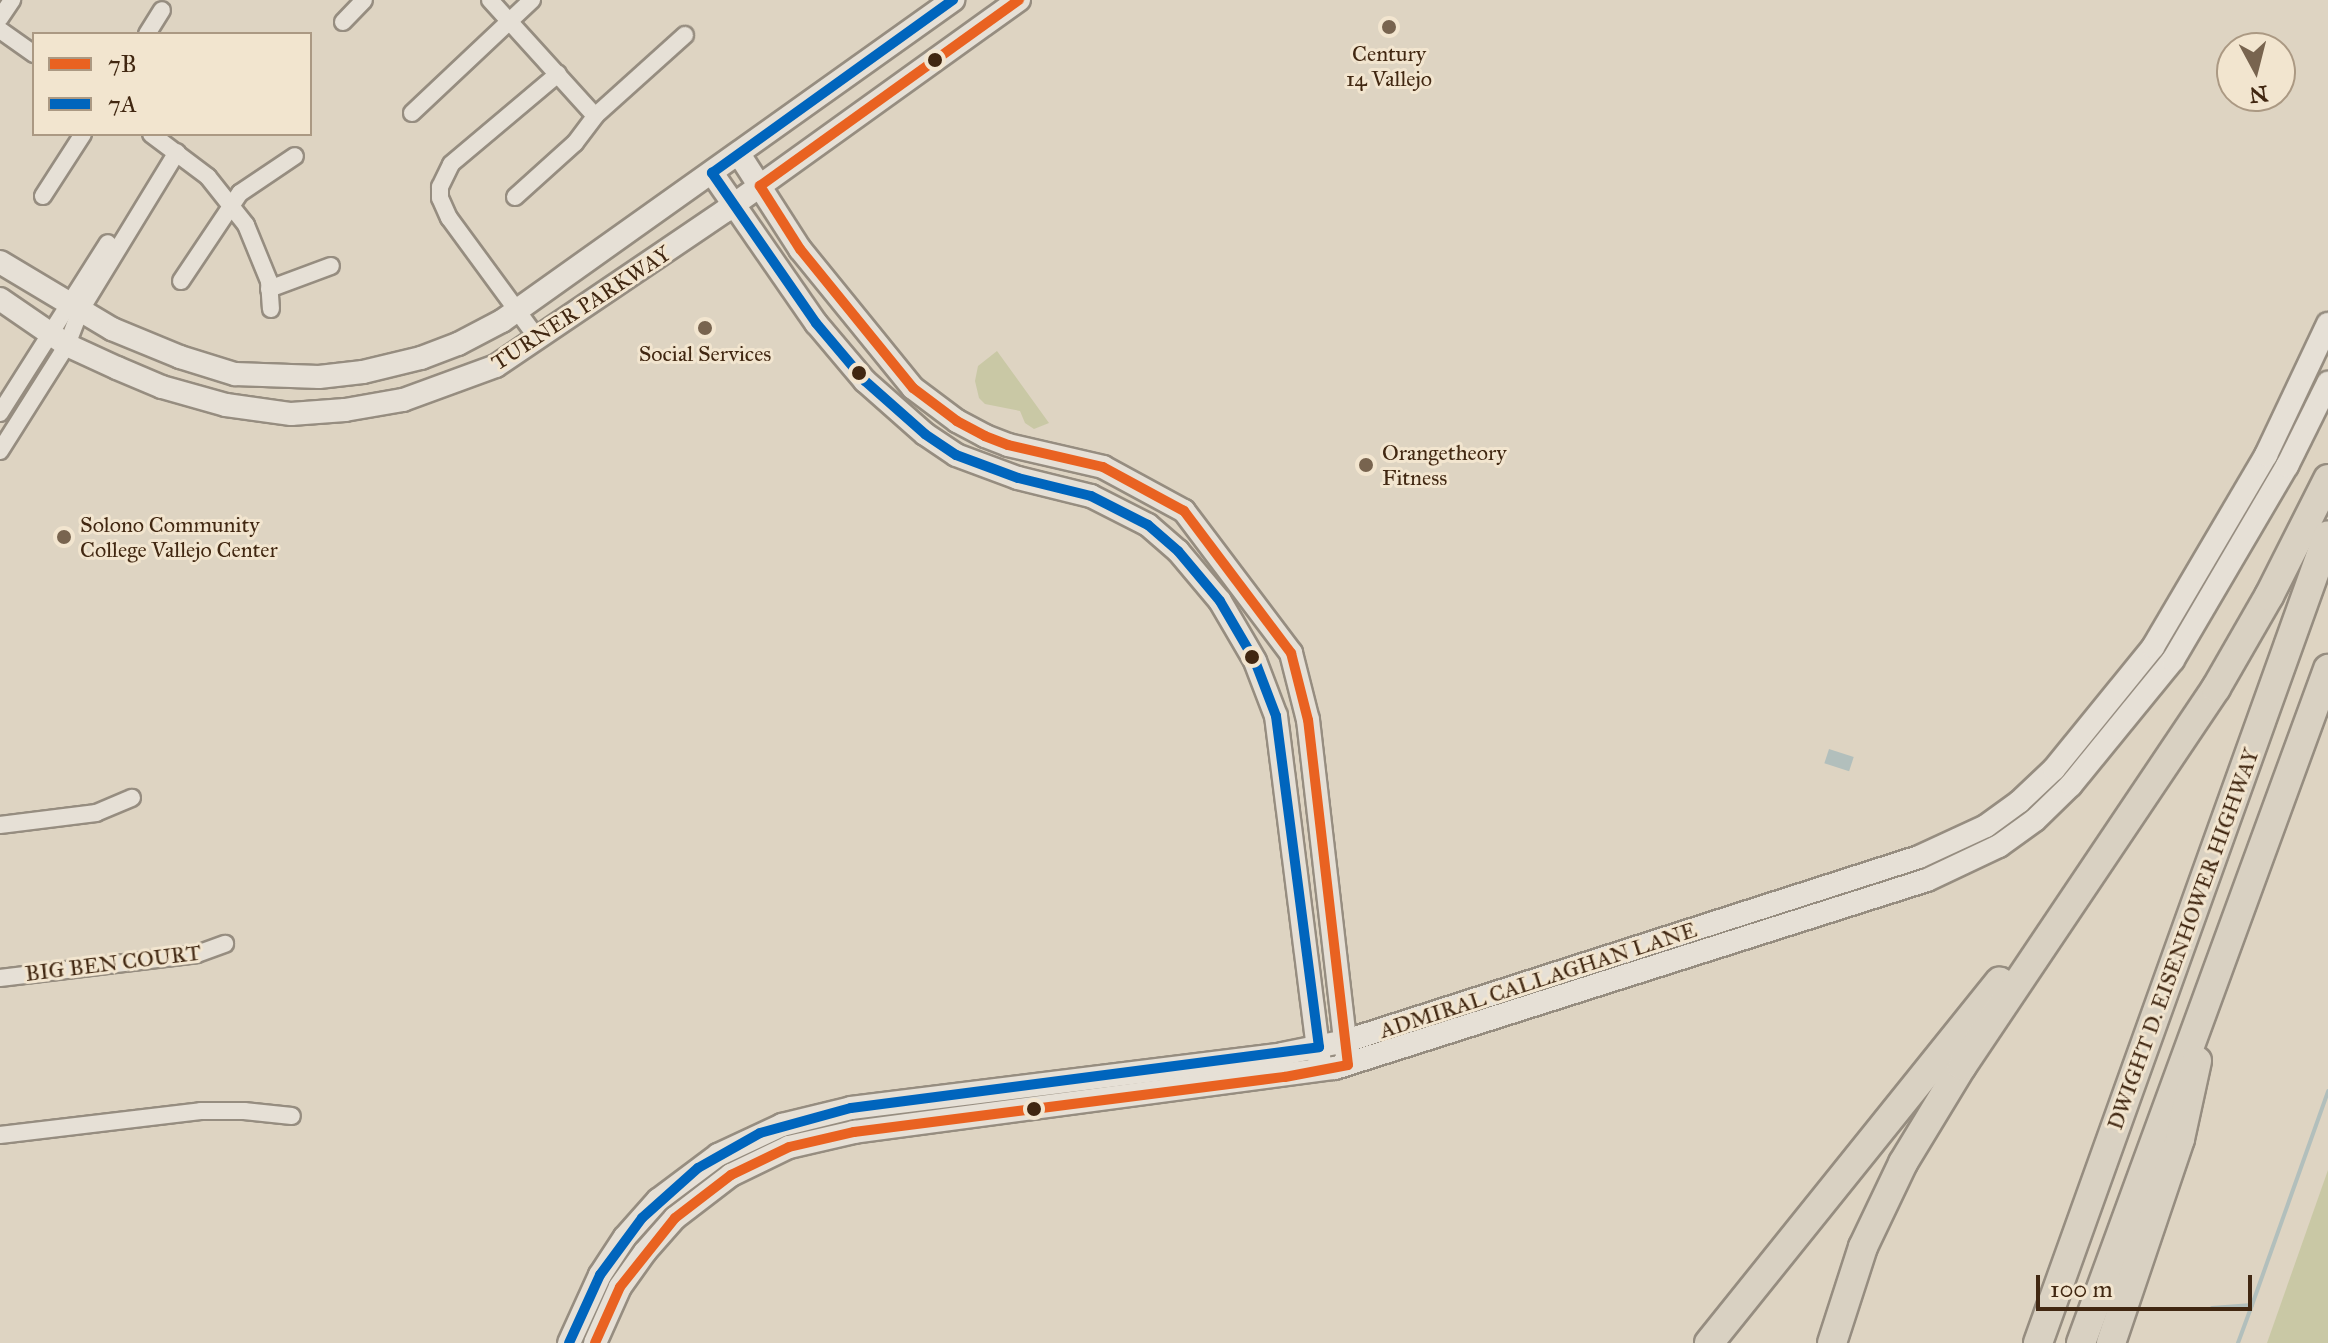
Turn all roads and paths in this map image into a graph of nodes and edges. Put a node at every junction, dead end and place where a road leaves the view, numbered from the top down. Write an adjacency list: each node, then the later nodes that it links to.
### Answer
1 (12, 0): 8 (street)
2 (364, 0): 10 (street)
3 (490, 0): 9 (street)
4 (532, 0): 9 (street)
5 (953, 0): 21 (street, TURNER PARKWAY)
6 (1019, 0): 24 (street, TURNER PARKWAY)
7 (162, 10): 12 (street)
8 (0, 18)
9 (510, 20): 15 (street); 16 (street)
10 (343, 22)
11 (0, 30): 14 (street)
12 (148, 32)
13 (685, 35): 17 (street)
14 (32, 53)
15 (558, 74): 17 (street); 36 (street)
16 (412, 113)
17 (595, 116): 26 (street)
18 (82, 136): 25 (street)
19 (154, 136): 20 (street)
20 (173, 149): 27 (street); 34 (street)
21 (739, 154): 23 (street, TURNER PARKWAY); 24 (street)
22 (295, 156): 27 (street)
23 (712, 173): 28 (street); 36 (street, TURNER PARKWAY)
24 (760, 186): 28 (street, TURNER PARKWAY); 52 (street)
25 (43, 196)
26 (515, 197)
27 (232, 204): 31 (street); 32 (street)
28 (734, 204): 39 (street, TURNER PARKWAY); 53 (street)
29 (0, 262): 34 (street, TURNER PARKWAY)
30 (331, 266): 32 (street)
31 (181, 281)
32 (269, 289): 35 (street)
33 (0, 299): 38 (street, TURNER PARKWAY)
34 (74, 308): 36 (street, TURNER PARKWAY); 38 (street)
35 (271, 309)
36 (517, 310): 39 (street)
37 (2328, 324): 52 (street, ADMIRAL CALLAGHAN LANE)
38 (58, 339): 39 (street, TURNER PARKWAY); 41 (street); 42 (street)
39 (538, 339)
40 (2328, 383): 54 (street, ADMIRAL CALLAGHAN LANE)
41 (0, 413)
42 (0, 451)
43 (2328, 479): 48 (highway)
44 (2328, 535): 62 (highway, DWIGHT D. EISENHOWER HIGHWAY)
45 (2328, 669): 51 (highway, DWIGHT D. EISENHOWER HIGHWAY)
46 (132, 798): 47 (street)
47 (0, 825)
48 (2107, 851): 60 (highway); 61 (highway)
49 (225, 944): 50 (street, BIG BEN COURT)
50 (0, 978)
51 (2207, 1006): 63 (highway, DWIGHT D. EISENHOWER HIGHWAY); 64 (highway)
52 (1346, 1041): 53 (street, ADMIRAL CALLAGHAN LANE); 54 (street)
53 (1319, 1047): 55 (street); 58 (street, ADMIRAL CALLAGHAN LANE)
54 (1348, 1065): 55 (street, ADMIRAL CALLAGHAN LANE)
55 (1322, 1071): 59 (street, ADMIRAL CALLAGHAN LANE)
56 (292, 1116): 57 (street)
57 (0, 1135)
58 (569, 1343)
59 (595, 1343)
60 (1709, 1343)
61 (1832, 1343)
62 (2038, 1343)
63 (2081, 1343)
64 (2111, 1343)

